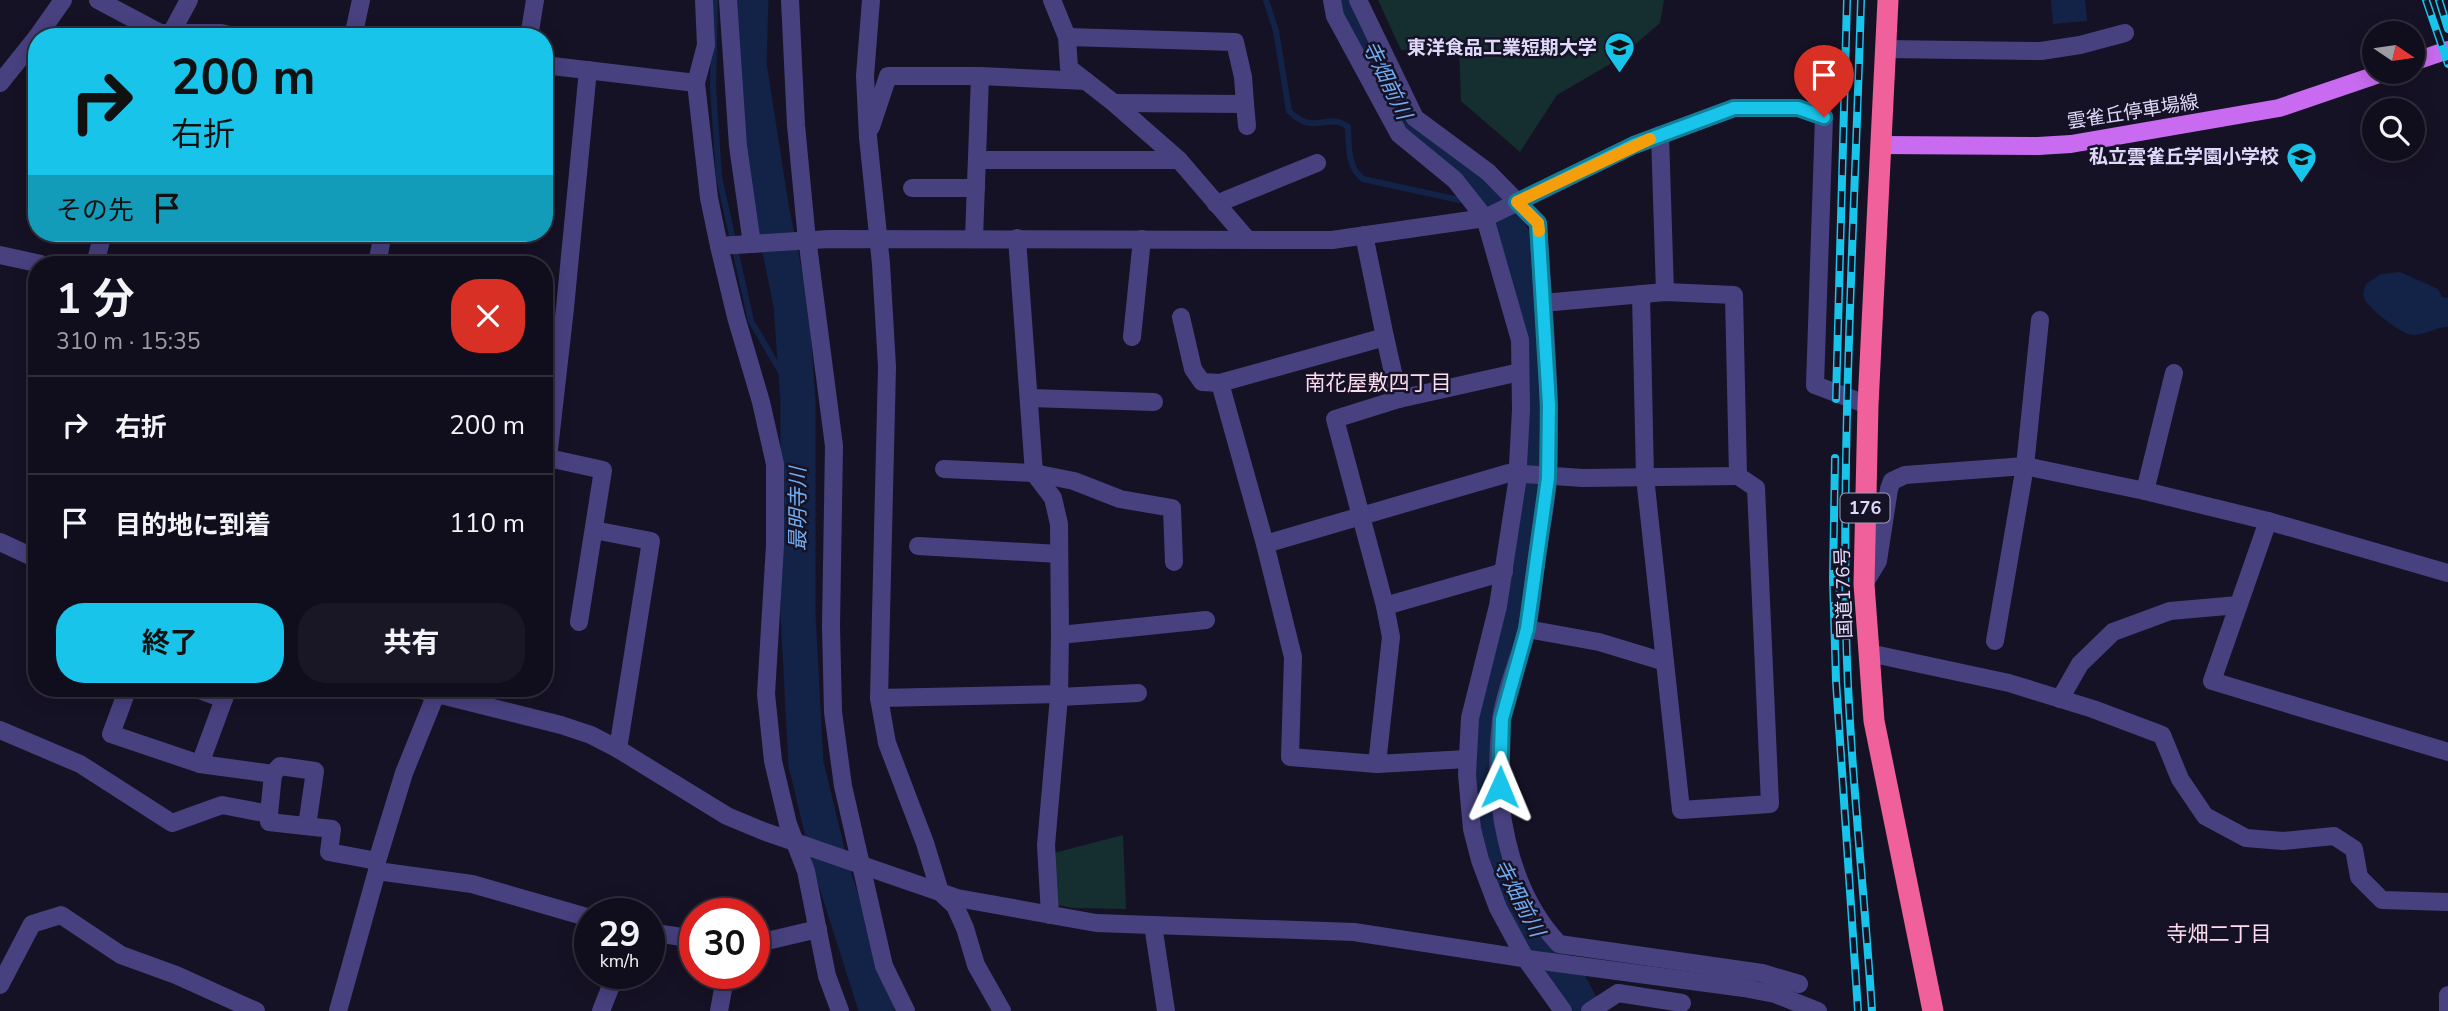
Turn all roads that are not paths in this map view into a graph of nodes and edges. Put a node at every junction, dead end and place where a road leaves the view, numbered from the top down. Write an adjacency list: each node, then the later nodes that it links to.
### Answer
1 (63, 0): 14 (street)
2 (98, 0): 15 (street)
3 (188, 0): 16 (street)
4 (361, 0): 17 (street)
5 (536, 0): 18 (street)
6 (704, 0): 31 (street)
7 (728, 0): 52 (street)
8 (790, 0): 51 (street)
9 (871, 0): 36 (street)
10 (1052, 0): 20 (street)
11 (1332, 0): 44 (street)
12 (1358, 0): 44 (street)
13 (1888, 0): 22 (highway, 国道176号 / 176)
14 (43, 28)
15 (151, 28)
16 (174, 28)
17 (355, 28)
18 (531, 28)
19 (2125, 33): 22 (street)
20 (1067, 37): 28 (street); 33 (street)
21 (28, 48): 30 (street)
22 (1885, 49): 37 (highway, 国道176号 / 176)
23 (2448, 50): 24 (main road)
24 (2426, 58)
25 (553, 66): 26 (street)
26 (588, 70): 31 (street); 68 (street)
27 (980, 76): 28 (street); 36 (street); 38 (street)
28 (1086, 80): 32 (street)
29 (2362, 80): 37 (main road, 雲雀丘停車場線)
30 (0, 83)
31 (696, 83): 52 (street)
32 (1114, 103): 33 (street); 39 (street)
33 (1245, 104): 34 (street)
34 (1247, 125)
35 (1660, 135): 44 (street); 55 (street); 69 (street)
36 (868, 137): 48 (street)
37 (1881, 145): 69 (highway, 国道176号 / 176)
38 (976, 160): 39 (street); 42 (street)
39 (1179, 160): 43 (street)
40 (1317, 163): 43 (street)
41 (912, 188): 42 (street)
42 (975, 188): 46 (street)
43 (1216, 204): 50 (street)
44 (1500, 210): 45 (street); 57 (street); 62 (street)
45 (1364, 235): 50 (street); 61 (street)
46 (974, 238): 47 (street); 48 (street)
47 (1017, 238): 49 (street); 65 (street)
48 (879, 239): 51 (street); 106 (street)
49 (1142, 239): 50 (street); 60 (street)
50 (1247, 239)
51 (802, 241): 52 (street); 118 (street)
52 (739, 245): 117 (street)
53 (0, 255): 54 (street)
54 (28, 261)
55 (1665, 292): 56 (street); 76 (street)
56 (1641, 294): 57 (street); 77 (street)
57 (1543, 303): 75 (street)
58 (1181, 317): 64 (street)
59 (2040, 320): 71 (street)
60 (1132, 337)
61 (1385, 337): 64 (street); 66 (street)
62 (1520, 372): 66 (street); 74 (street)
63 (2174, 373): 78 (street)
64 (1220, 383): 83 (street)
65 (1030, 398): 67 (street); 73 (street)
66 (1399, 399): 79 (street)
67 (1154, 402)
68 (553, 404)
69 (1868, 405): 90 (highway, 国道176号 / 176)
70 (553, 459): 81 (street)
71 (2025, 466): 78 (street); 90 (street); 97 (street)
72 (944, 469): 73 (street)
73 (1034, 473): 85 (street); 87 (street)
74 (1519, 474): 75 (street); 79 (street); 88 (street)
75 (1547, 475): 77 (street); 95 (street)
76 (1738, 476): 77 (street); 99 (street)
77 (1645, 477): 99 (street)
78 (2145, 491): 80 (street)
79 (1361, 516): 83 (street); 92 (street)
80 (2268, 521): 89 (street); 91 (street)
81 (594, 530): 94 (street); 109 (street)
82 (0, 542): 86 (street)
83 (1265, 544): 113 (street)
84 (918, 546): 85 (street)
85 (1059, 554): 96 (street)
86 (28, 555)
87 (1174, 562)
88 (1504, 572): 92 (street); 111 (street)
89 (2448, 573)
90 (1864, 584): 98 (highway, 国道176号 / 176)
91 (2238, 605): 107 (street); 110 (street)
92 (1385, 606): 113 (street)
93 (1206, 620): 96 (street)
94 (579, 621)
95 (1527, 629): 99 (street); 128 (street)
96 (1060, 635): 101 (street)
97 (1995, 640)
98 (1869, 653): 107 (street); 145 (highway, 国道176号 / 176)
99 (1665, 662)
100 (1138, 693): 101 (street)
101 (1059, 696): 106 (street); 123 (street)
102 (125, 697): 112 (street)
103 (225, 697): 112 (street)
104 (435, 697): 119 (street)
105 (472, 697): 109 (street)
106 (879, 698): 120 (street)
107 (2060, 699): 121 (street)
108 (0, 730): 115 (street)
109 (618, 749): 117 (street)
110 (2448, 752)
111 (1467, 759): 113 (street); 127 (street)
112 (200, 764): 114 (street)
113 (1377, 764)
114 (273, 774): 115 (street); 116 (street)
115 (269, 814): 116 (street)
116 (307, 826): 119 (street)
117 (799, 843): 118 (street); 125 (street)
118 (855, 863): 120 (street); 140 (street)
119 (377, 866): 122 (street); 136 (street)
120 (940, 892): 123 (street); 141 (street)
121 (2448, 902)
122 (574, 913)
123 (1050, 915): 124 (street)
124 (1153, 925): 127 (street); 142 (street)
125 (818, 929): 126 (street); 139 (street)
126 (770, 940)
127 (1530, 959): 143 (street); 144 (street)
128 (1799, 984)
129 (0, 985): 135 (street)
130 (609, 989): 137 (street)
131 (723, 989): 138 (street)
132 (2448, 995): 146 (street)
133 (1682, 1003): 134 (street)
134 (1595, 1010)
135 (256, 1011)
136 (338, 1011)
137 (601, 1011)
138 (719, 1011)
139 (840, 1011)
140 (906, 1011)
141 (1002, 1011)
142 (1166, 1011)
143 (1563, 1011)
144 (1818, 1011)
145 (1933, 1011)
146 (2448, 1011)

